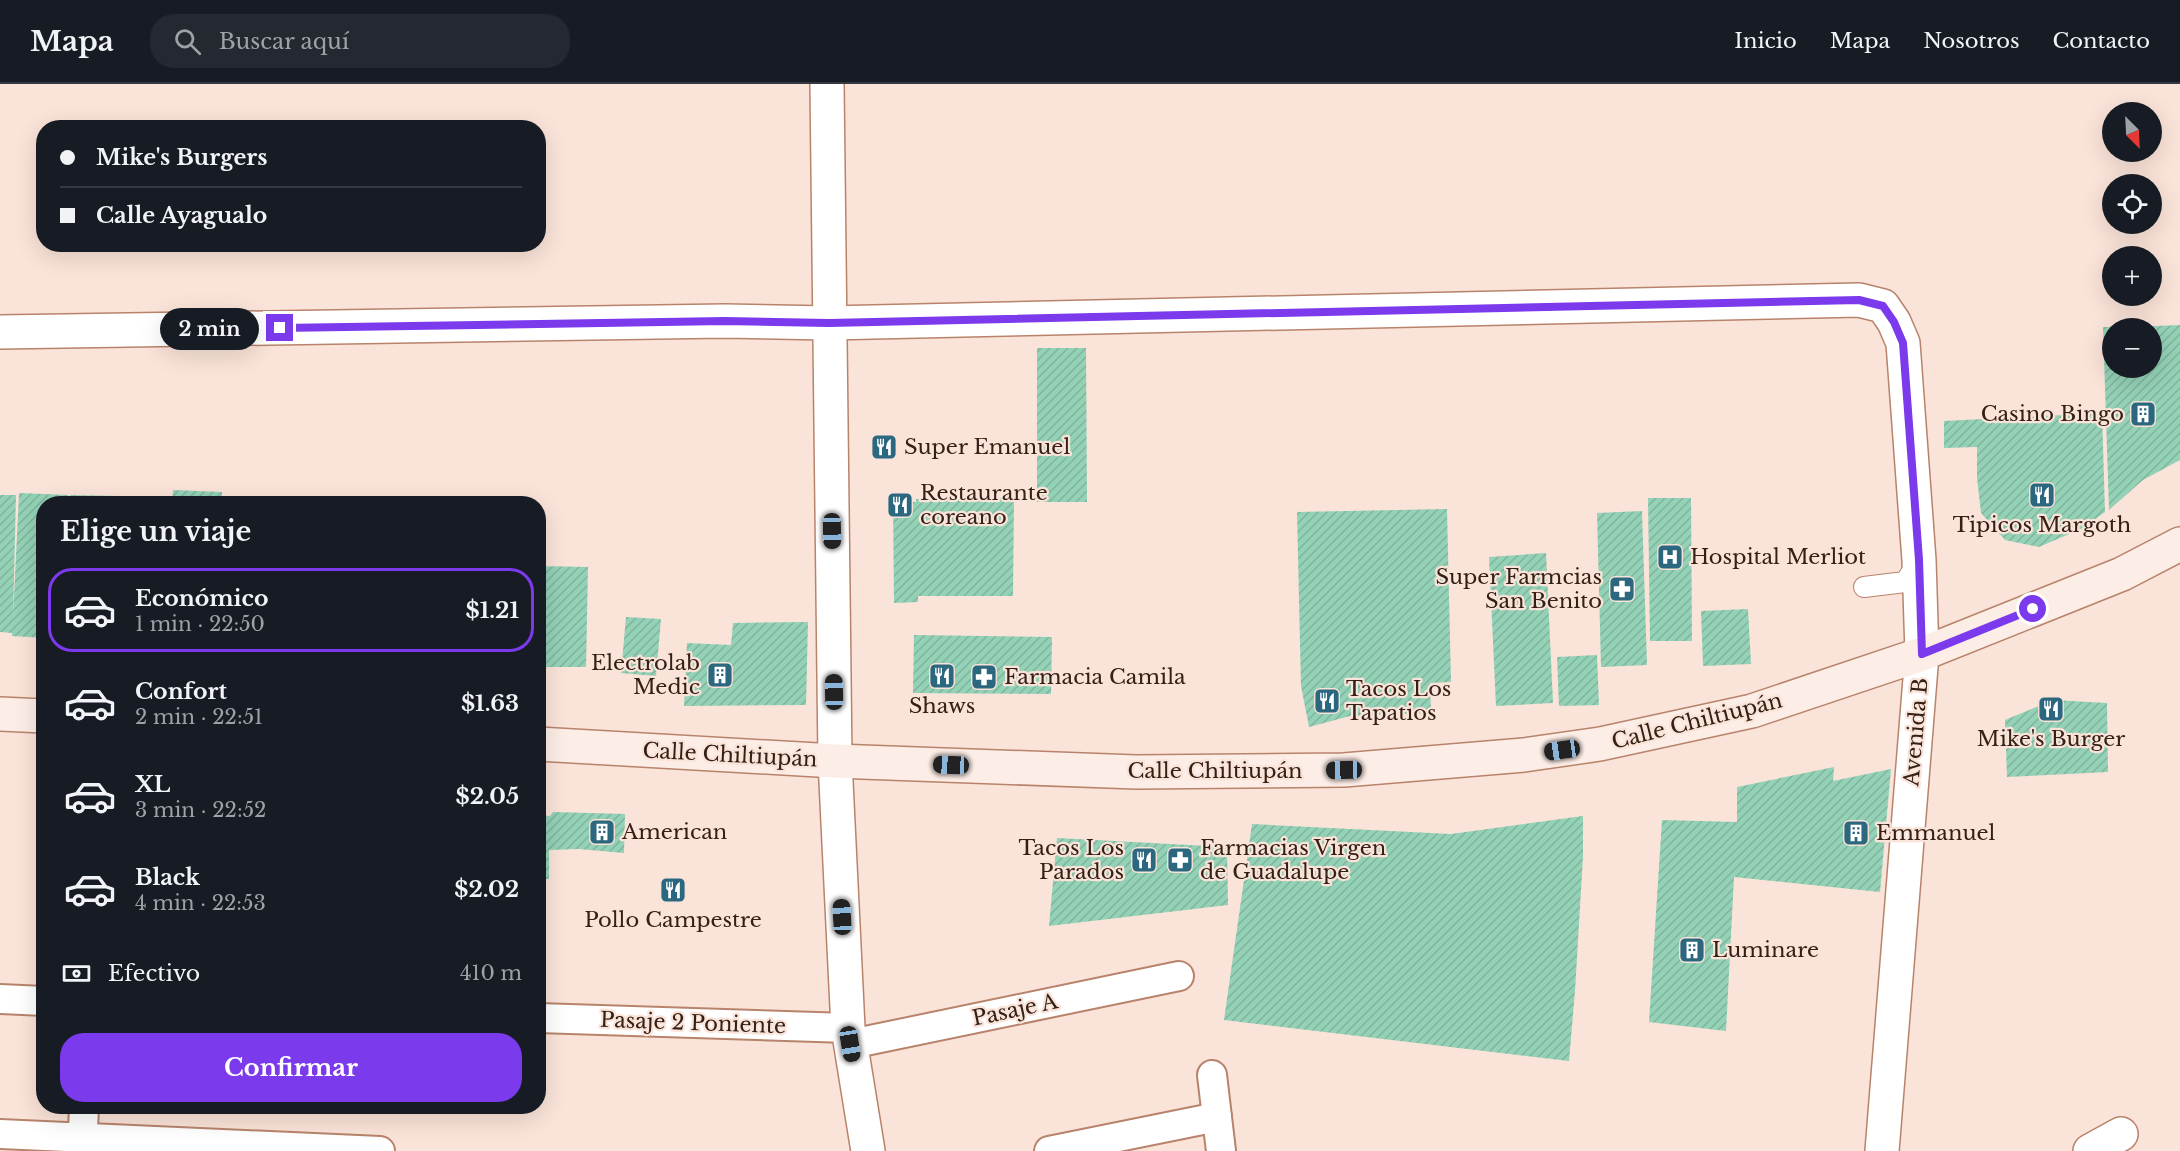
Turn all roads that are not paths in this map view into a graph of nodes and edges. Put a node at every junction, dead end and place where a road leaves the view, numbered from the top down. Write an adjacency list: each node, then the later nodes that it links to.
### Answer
1 (827, 84): 2 (street)
2 (829, 323): 3 (street); 5 (street, Avenida B); 11 (street)
3 (0, 332)
4 (2180, 544): 7 (main road, Calle Chiltiupán)
5 (1919, 560): 6 (lane); 7 (street, Avenida B)
6 (1864, 587)
7 (1922, 654): 11 (main road, Calle Chiltiupán); 27 (street, Avenida B)
8 (0, 714): 9 (main road)
9 (36, 716)
10 (546, 744): 11 (main road, Calle Chiltiupán)
11 (835, 761): 16 (street)
12 (1179, 976): 16 (street, Pasaje A)
13 (0, 999): 14 (street)
14 (36, 1001)
15 (546, 1018): 16 (street, Pasaje 2 Poniente)
16 (849, 1036): 24 (street)
17 (1212, 1075): 19 (street)
18 (84, 1114): 22 (street)
19 (1217, 1117): 25 (street); 26 (street)
20 (0, 1134): 22 (street)
21 (2121, 1134): 28 (street)
22 (82, 1144): 23 (street)
23 (380, 1151)
24 (868, 1151)
25 (1049, 1151)
26 (1221, 1151)
27 (1882, 1151)
28 (2090, 1151)

